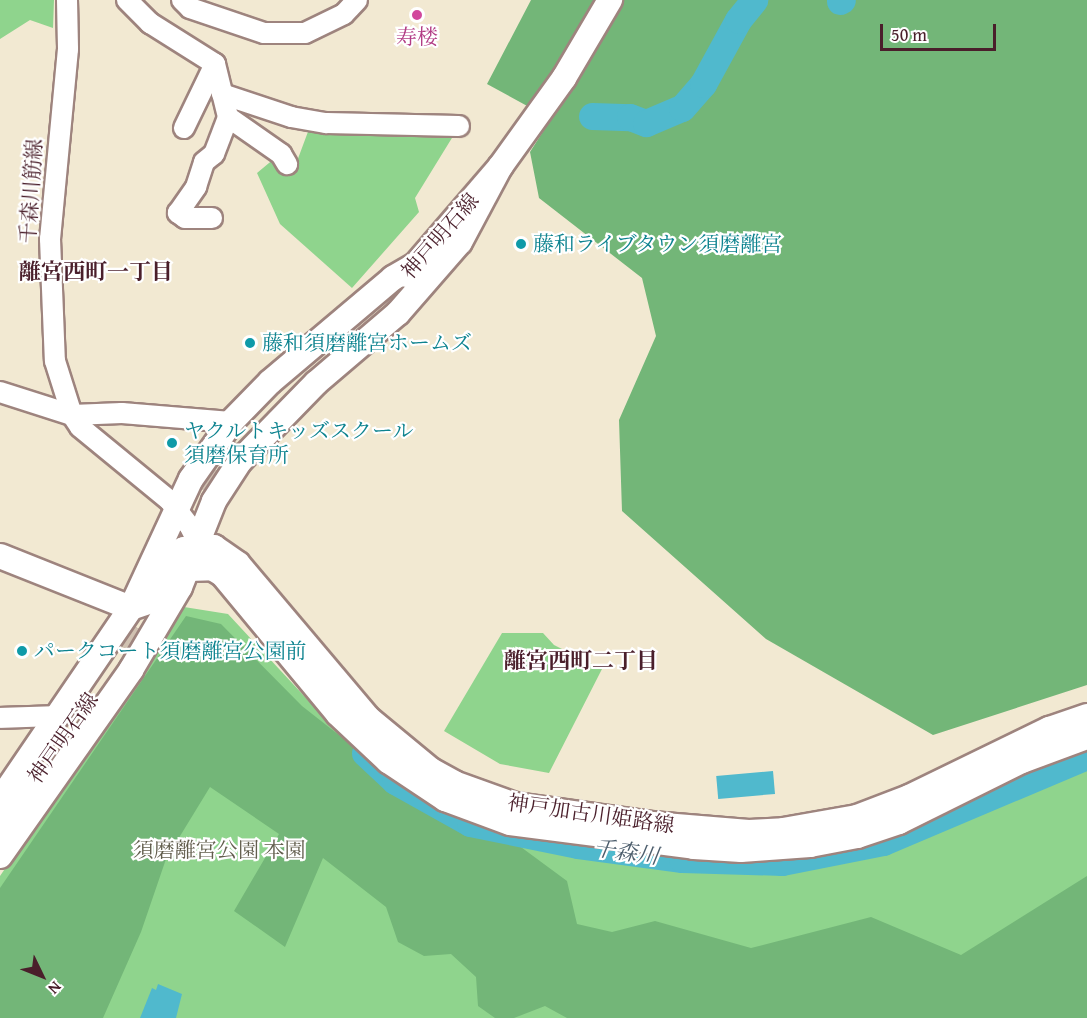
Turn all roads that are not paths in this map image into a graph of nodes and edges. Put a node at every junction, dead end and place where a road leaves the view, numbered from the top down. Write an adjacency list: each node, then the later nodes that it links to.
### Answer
1 (67, 0): 15 (street, 千森川筋線)
2 (127, 0): 6 (street)
3 (182, 0): 4 (street)
4 (357, 0)
5 (610, 0): 12 (main road, 神戸明石線)
6 (215, 64): 7 (street); 10 (street)
7 (222, 94): 8 (street); 9 (street)
8 (228, 117): 11 (street); 13 (street)
9 (459, 126)
10 (184, 128)
11 (286, 164)
12 (500, 167): 16 (main road, 神戸明石線); 18 (main road)
13 (212, 219)
14 (0, 392): 15 (street)
15 (72, 415): 16 (street); 17 (street, 千森川筋線)
16 (233, 432): 17 (main road, 神戸明石線)
17 (174, 501): 18 (street); 19 (street, 千森川筋線); 23 (main road, 神戸明石線)
18 (206, 518): 19 (main road); 22 (main road)
19 (198, 546): 21 (main road); 22 (main road, 神戸加古川姫路線); 23 (main road)
20 (0, 556): 23 (main road)
21 (189, 569): 22 (main road); 23 (main road); 31 (main road)
22 (231, 570): 26 (main road, 神戸加古川姫路線); 28 (main road, 神戸加古川姫路線)
23 (131, 608): 25 (main road)
24 (126, 650): 30 (main road, 神戸明石線)
25 (58, 716): 27 (street); 29 (main road)
26 (1087, 716)
27 (0, 718)
28 (1087, 737)
29 (0, 800)
30 (0, 827)
31 (0, 856)

